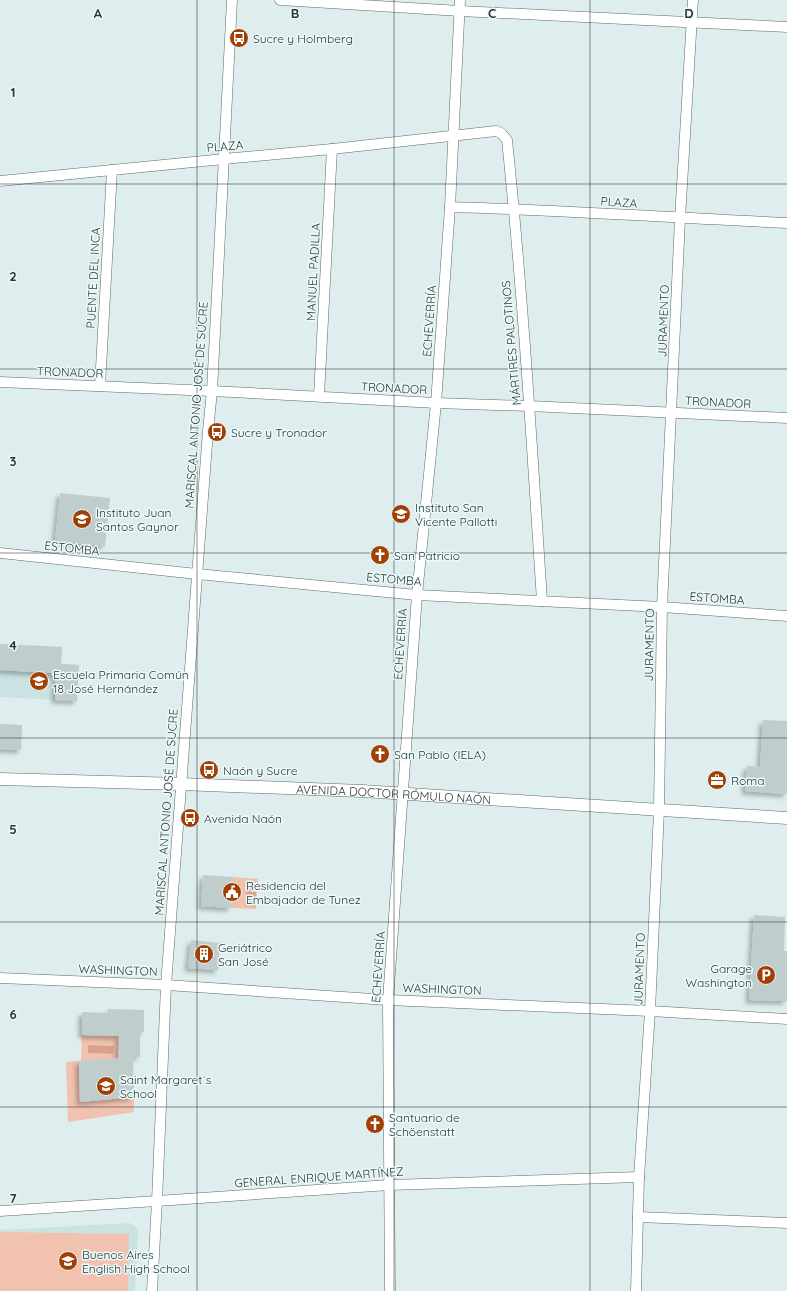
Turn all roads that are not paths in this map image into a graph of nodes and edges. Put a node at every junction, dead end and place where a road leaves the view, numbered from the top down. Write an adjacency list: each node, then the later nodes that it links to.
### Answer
1 (232, 0): 10 (street, MARISCAL ANTONIO JOSÉ DE SUCRE)
2 (280, 0): 5 (street)
3 (460, 0): 5 (street, ECHEVERRÍA)
4 (694, 0): 6 (street, JURAMENTO)
5 (460, 11): 6 (street); 8 (street, ECHEVERRÍA)
6 (692, 22): 7 (street); 15 (street, JURAMENTO)
7 (787, 27)
8 (453, 137): 9 (street, PLAZA); 13 (street, ECHEVERRÍA); 14 (street, MÁRTIRES PALOTINOS)
9 (332, 149): 10 (street, PLAZA); 20 (street, MANUEL PADILLA)
10 (224, 159): 11 (street, PLAZA); 19 (street, MARISCAL ANTONIO JOSÉ DE SUCRE)
11 (112, 170): 12 (street, PLAZA); 18 (street, PUENTE DEL INCA)
12 (0, 181)
13 (450, 207): 14 (street, PLAZA); 21 (street, ECHEVERRÍA)
14 (514, 208): 15 (street, PLAZA); 22 (street, MÁRTIRES PALOTINOS)
15 (680, 219): 16 (street, PLAZA); 23 (street, JURAMENTO)
16 (787, 223)
17 (0, 382): 18 (street, TRONADOR)
18 (100, 386): 19 (street, TRONADOR)
19 (212, 391): 20 (street, TRONADOR); 26 (street, MARISCAL ANTONIO JOSÉ DE SUCRE)
20 (319, 396): 21 (street, TRONADOR)
21 (436, 403): 22 (street, TRONADOR); 27 (street, ECHEVERRÍA)
22 (530, 406): 23 (street, TRONADOR); 28 (street, MÁRTIRES PALOTINOS)
23 (672, 413): 24 (street, TRONADOR); 29 (street, JURAMENTO)
24 (787, 418)
25 (0, 553): 26 (street, ESTOMBA)
26 (197, 574): 27 (street, ESTOMBA); 32 (street, MARISCAL ANTONIO JOSÉ DE SUCRE)
27 (417, 595): 28 (street, ESTOMBA); 33 (street, ECHEVERRÍA)
28 (542, 601): 29 (street, ESTOMBA)
29 (662, 608): 30 (street, ESTOMBA); 34 (street, JURAMENTO)
30 (787, 616)
31 (0, 779): 32 (street, AVENIDA DOCTOR RÓMULO NAÓN)
32 (181, 784): 33 (street, AVENIDA DOCTOR RÓMULO NAÓN); 37 (street, MARISCAL ANTONIO JOSÉ DE SUCRE)
33 (403, 793): 34 (street, AVENIDA DOCTOR RÓMULO NAÓN); 38 (street, ECHEVERRÍA)
34 (659, 810): 35 (street, AVENIDA DOCTOR RÓMULO NAÓN); 39 (street, JURAMENTO)
35 (787, 818)
36 (0, 978): 37 (street, WASHINGTON)
37 (166, 985): 38 (street, WASHINGTON); 43 (street, MARISCAL ANTONIO JOSÉ DE SUCRE)
38 (388, 1000): 39 (street, WASHINGTON); 42 (street, ECHEVERRÍA)
39 (650, 1011): 40 (street, WASHINGTON); 41 (street, JURAMENTO)
40 (787, 1019)
41 (639, 1177): 42 (street, GENERAL ENRIQUE MARTÍNEZ); 45 (street, JURAMENTO)
42 (389, 1185): 43 (street, GENERAL ENRIQUE MARTÍNEZ); 48 (street, ECHEVERRÍA)
43 (157, 1201): 44 (street, GENERAL ENRIQUE MARTÍNEZ); 47 (street, MARISCAL ANTONIO JOSÉ DE SUCRE)
44 (0, 1211)
45 (638, 1217): 46 (street); 49 (street, JURAMENTO)
46 (787, 1222)
47 (152, 1291)
48 (390, 1291)
49 (636, 1291)

